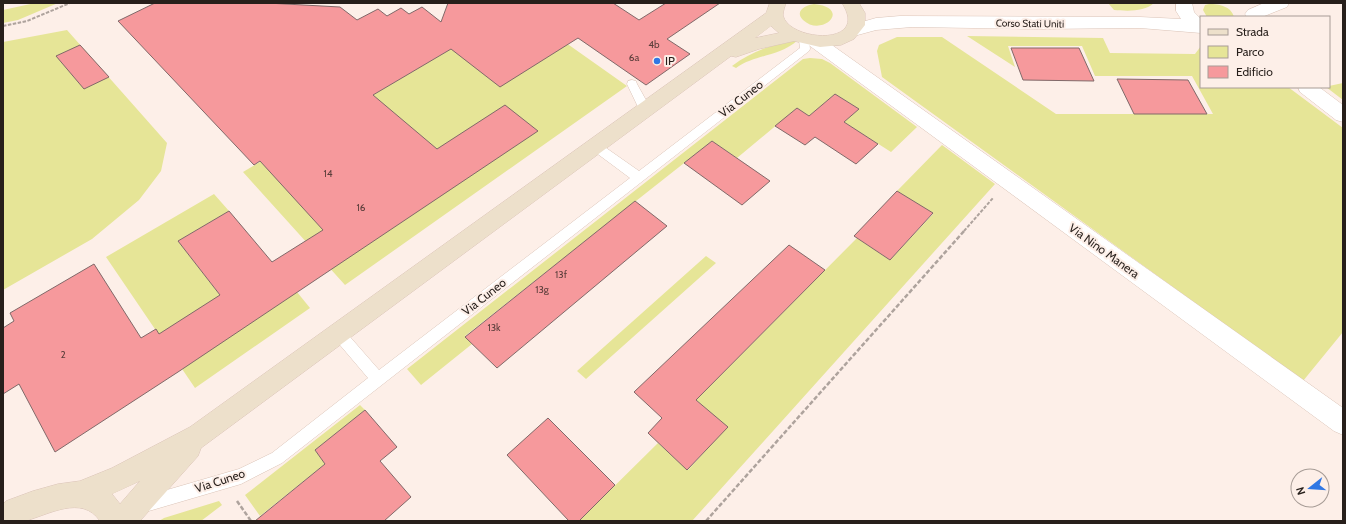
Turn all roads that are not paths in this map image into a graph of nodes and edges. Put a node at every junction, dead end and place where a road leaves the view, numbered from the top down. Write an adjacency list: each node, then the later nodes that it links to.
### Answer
1 (1281, 3): 5 (street)
2 (851, 5): 6 (street, Corso Stati Uniti); 10 (main road)
3 (1183, 5): 7 (street, Corso Stati Uniti); 8 (street, Corso Stati Uniti)
4 (776, 9): 11 (main road); 12 (main road)
5 (1250, 11)
6 (918, 21): 7 (street, Corso Stati Uniti); 10 (street, Corso Stati Uniti)
7 (1143, 22): 9 (street, Corso Stati Uniti)
8 (1200, 26)
9 (1200, 27)
10 (853, 31): 11 (main road); 13 (street, Via Nino Manera)
11 (805, 39): 12 (main road); 13 (street, Via Nino Manera); 19 (lane, Via Cuneo)
12 (712, 60): 16 (main road)
13 (865, 78): 22 (street, Via Nino Manera)
14 (632, 84): 16 (lane)
15 (1308, 88): 17 (street)
16 (645, 109): 18 (main road)
17 (1343, 115)
18 (595, 146): 19 (lane); 20 (main road)
19 (639, 178): 21 (lane, Via Cuneo)
20 (339, 334): 21 (lane); 23 (main road)
21 (378, 379): 26 (lane, Via Cuneo)
22 (1343, 423)
23 (200, 436): 24 (main road); 26 (main road)
24 (80, 494): 25 (main road); 26 (main road)
25 (7, 514)
26 (123, 517)

